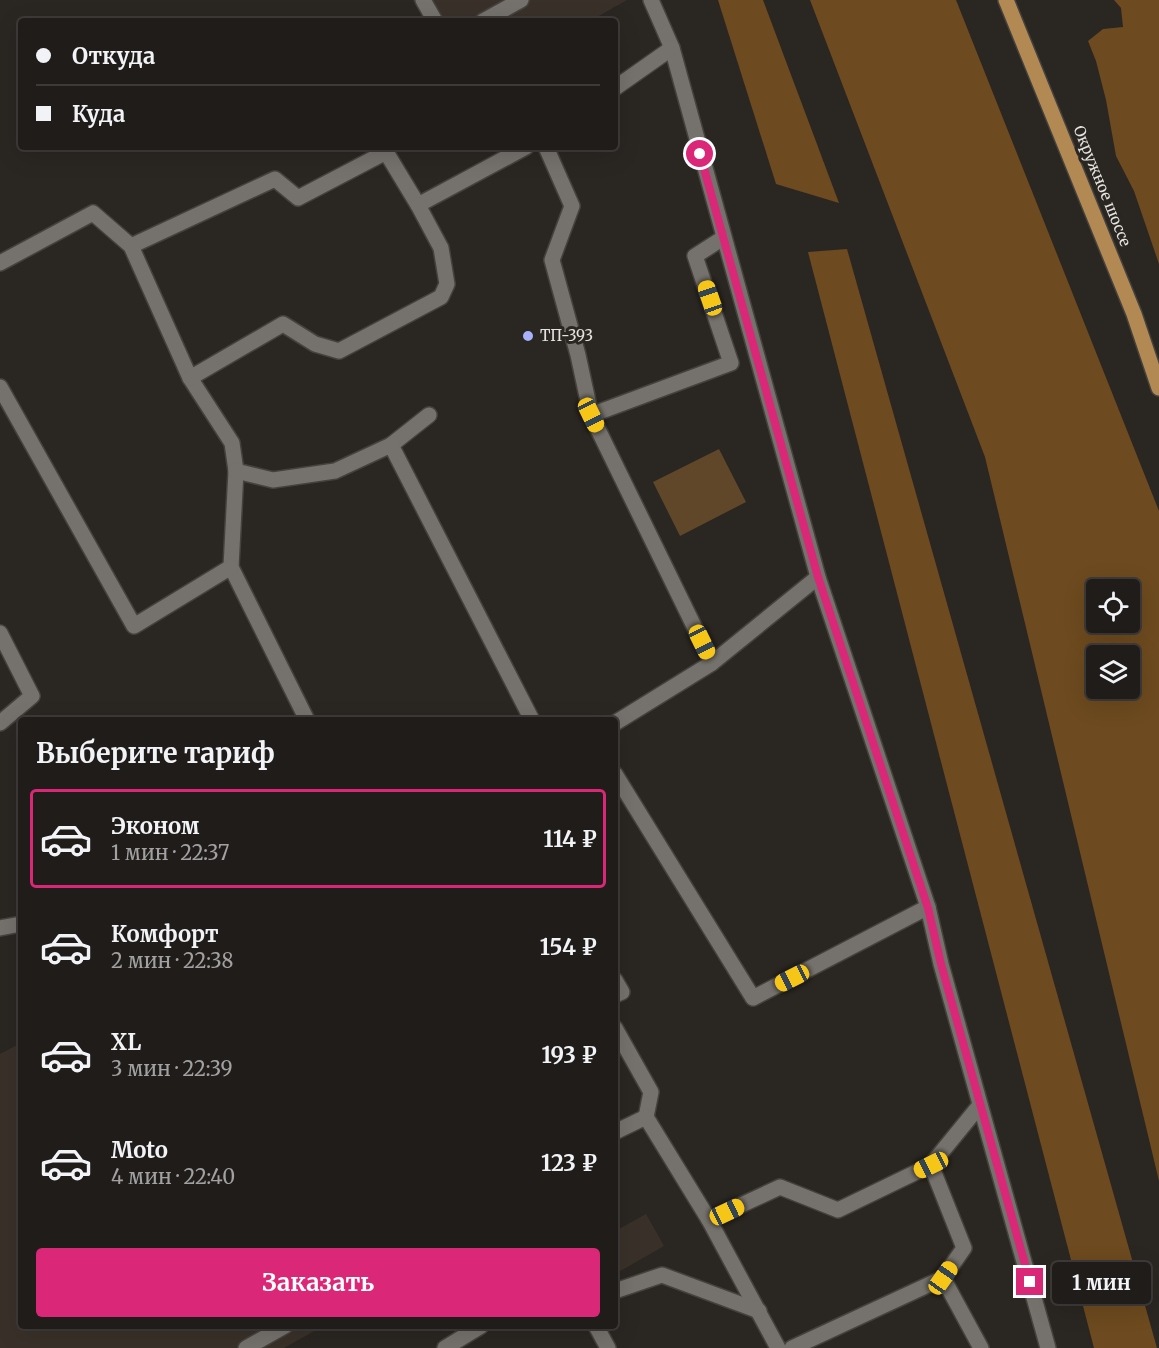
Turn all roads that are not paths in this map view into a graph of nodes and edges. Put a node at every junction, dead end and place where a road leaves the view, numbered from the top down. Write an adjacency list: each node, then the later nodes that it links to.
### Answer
1 (423, 0): 5 (lane)
2 (521, 0): 6 (lane)
3 (651, 0): 7 (lane)
4 (1006, 0): 17 (main road, Окружное шоссе)
5 (433, 18)
6 (488, 18)
7 (672, 48): 8 (lane); 12 (lane)
8 (618, 85)
9 (520, 150): 11 (lane)
10 (547, 150): 19 (lane)
11 (418, 205): 13 (lane); 15 (lane)
12 (723, 238): 19 (lane); 23 (lane)
13 (131, 246): 14 (lane); 15 (lane)
14 (0, 264)
15 (190, 378): 21 (lane)
16 (0, 387): 22 (lane)
17 (1159, 388)
18 (429, 415): 20 (lane)
19 (591, 415): 25 (lane)
20 (391, 445): 21 (lane); 27 (lane)
21 (236, 471): 22 (lane)
22 (231, 567): 26 (lane)
23 (818, 577): 25 (lane); 31 (lane)
24 (0, 633): 29 (lane)
25 (712, 663): 28 (lane)
26 (306, 717)
27 (529, 717)
28 (618, 721)
29 (0, 723)
30 (618, 779): 31 (lane)
31 (928, 908): 35 (lane)
32 (18, 925): 33 (lane)
33 (0, 928)
34 (618, 1033): 36 (lane)
35 (980, 1105): 38 (lane); 52 (lane)
36 (646, 1117): 37 (lane); 39 (lane)
37 (618, 1131)
38 (931, 1165): 39 (lane); 40 (lane)
39 (709, 1220): 42 (lane)
40 (943, 1278): 50 (lane); 51 (lane)
41 (618, 1290): 42 (lane)
42 (759, 1311): 49 (lane)
43 (280, 1329): 46 (lane)
44 (476, 1329): 47 (lane)
45 (598, 1329): 48 (lane)
46 (246, 1348)
47 (446, 1348)
48 (608, 1348)
49 (778, 1348)
50 (792, 1348)
51 (981, 1348)
52 (1048, 1348)

